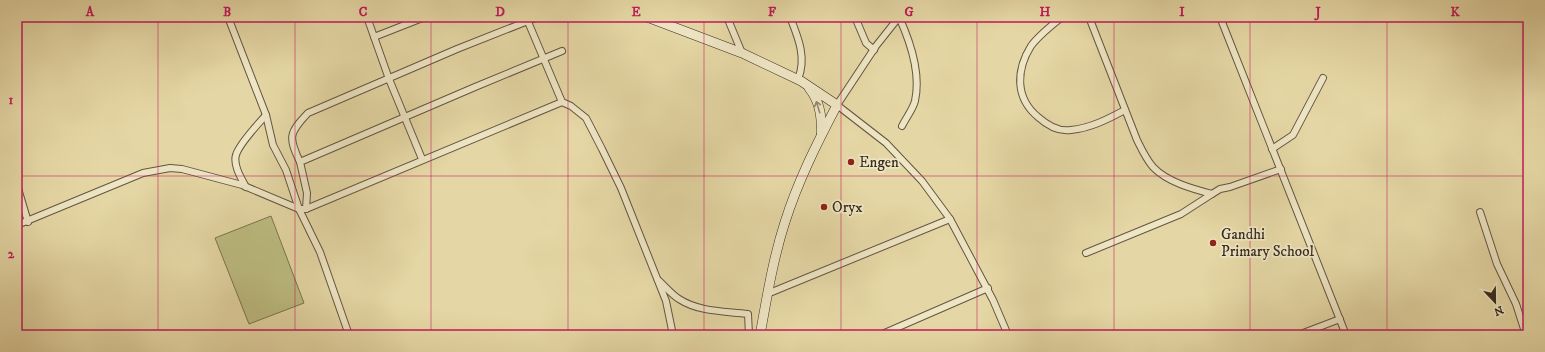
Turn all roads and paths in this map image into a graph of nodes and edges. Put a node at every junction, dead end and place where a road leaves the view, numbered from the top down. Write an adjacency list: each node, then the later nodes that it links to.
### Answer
1 (228, 17): 25 (street)
2 (367, 17): 14 (street)
3 (425, 17): 14 (street)
4 (538, 17): 13 (street)
5 (647, 17): 17 (main road)
6 (727, 17): 17 (street)
7 (790, 17): 21 (street)
8 (855, 17): 15 (street)
9 (899, 17): 15 (street); 27 (street)
10 (1062, 17): 24 (street)
11 (1089, 17): 24 (street)
12 (1220, 17): 29 (street)
13 (527, 19): 18 (street); 20 (street)
14 (374, 37): 20 (street)
15 (874, 50): 23 (street)
16 (562, 51): 18 (street)
17 (742, 53): 21 (main road)
18 (543, 60): 22 (street); 26 (street)
19 (1323, 78): 29 (street)
20 (389, 79): 26 (street); 31 (street)
21 (799, 80): 23 (main road); 28 (main road, one-way to 21)
22 (562, 102): 30 (street); 43 (street)
23 (837, 105): 28 (main road); 39 (street)
24 (1125, 110): 35 (street)
25 (266, 115): 34 (street); 37 (street)
26 (404, 117): 30 (street); 31 (street)
27 (902, 126)
28 (820, 138): 45 (main road)
29 (1272, 149): 32 (street)
30 (422, 159): 36 (street)
31 (300, 162): 36 (street)
32 (1281, 169): 35 (street); 46 (street)
33 (17, 185): 40 (street)
34 (246, 187): 37 (street); 40 (street)
35 (1212, 194): 42 (street)
36 (306, 208): 37 (street)
37 (299, 209): 47 (street)
38 (1480, 212): 55 (street)
39 (950, 219): 44 (street); 45 (street)
40 (28, 222): 41 (street)
41 (17, 225)
42 (1086, 253)
43 (657, 279): 48 (street); 49 (street)
44 (988, 288): 51 (street); 52 (street)
45 (767, 294): 50 (main road)
46 (1340, 319): 53 (street); 54 (street)
47 (349, 335)
48 (673, 335)
49 (750, 335)
50 (760, 335)
51 (880, 335)
52 (1008, 335)
53 (1298, 335)
54 (1346, 335)
55 (1526, 335)

